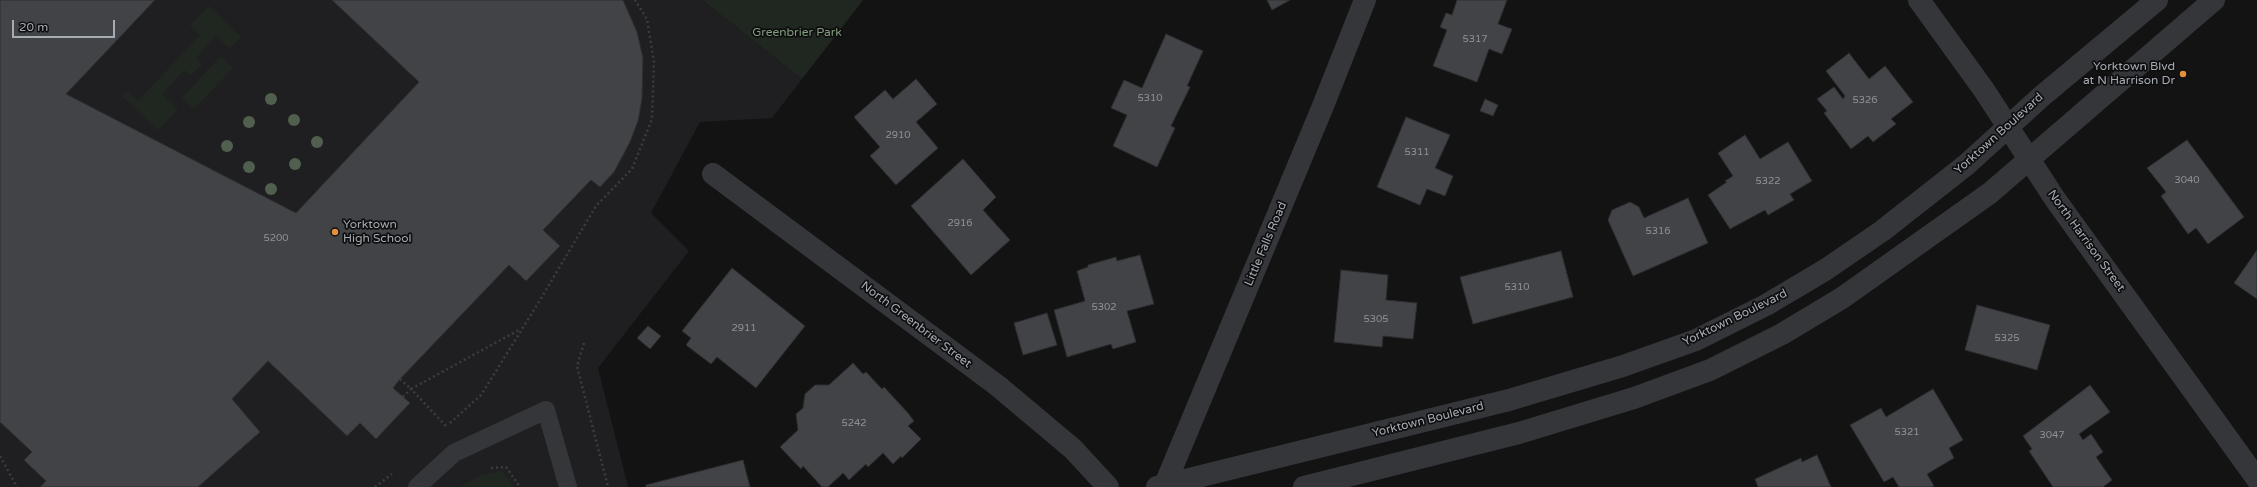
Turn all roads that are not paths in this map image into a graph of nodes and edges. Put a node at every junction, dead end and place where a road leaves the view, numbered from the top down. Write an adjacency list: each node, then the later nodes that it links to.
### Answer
1 (1365, 0): 9 (street, Little Falls Road)
2 (1919, 0): 5 (street, North Harrison Street)
3 (2157, 0): 5 (street, Yorktown Boulevard)
4 (2214, 0): 6 (street)
5 (2008, 128): 6 (street, North Harrison Street); 9 (street, Yorktown Boulevard)
6 (2028, 159): 8 (street, North Harrison Street); 13 (street)
7 (713, 174): 12 (street, North Greenbrier Street)
8 (2255, 472)
9 (1162, 486)
10 (417, 487): 11 (lane)
11 (568, 487)
12 (1108, 487)
13 (1304, 487)

